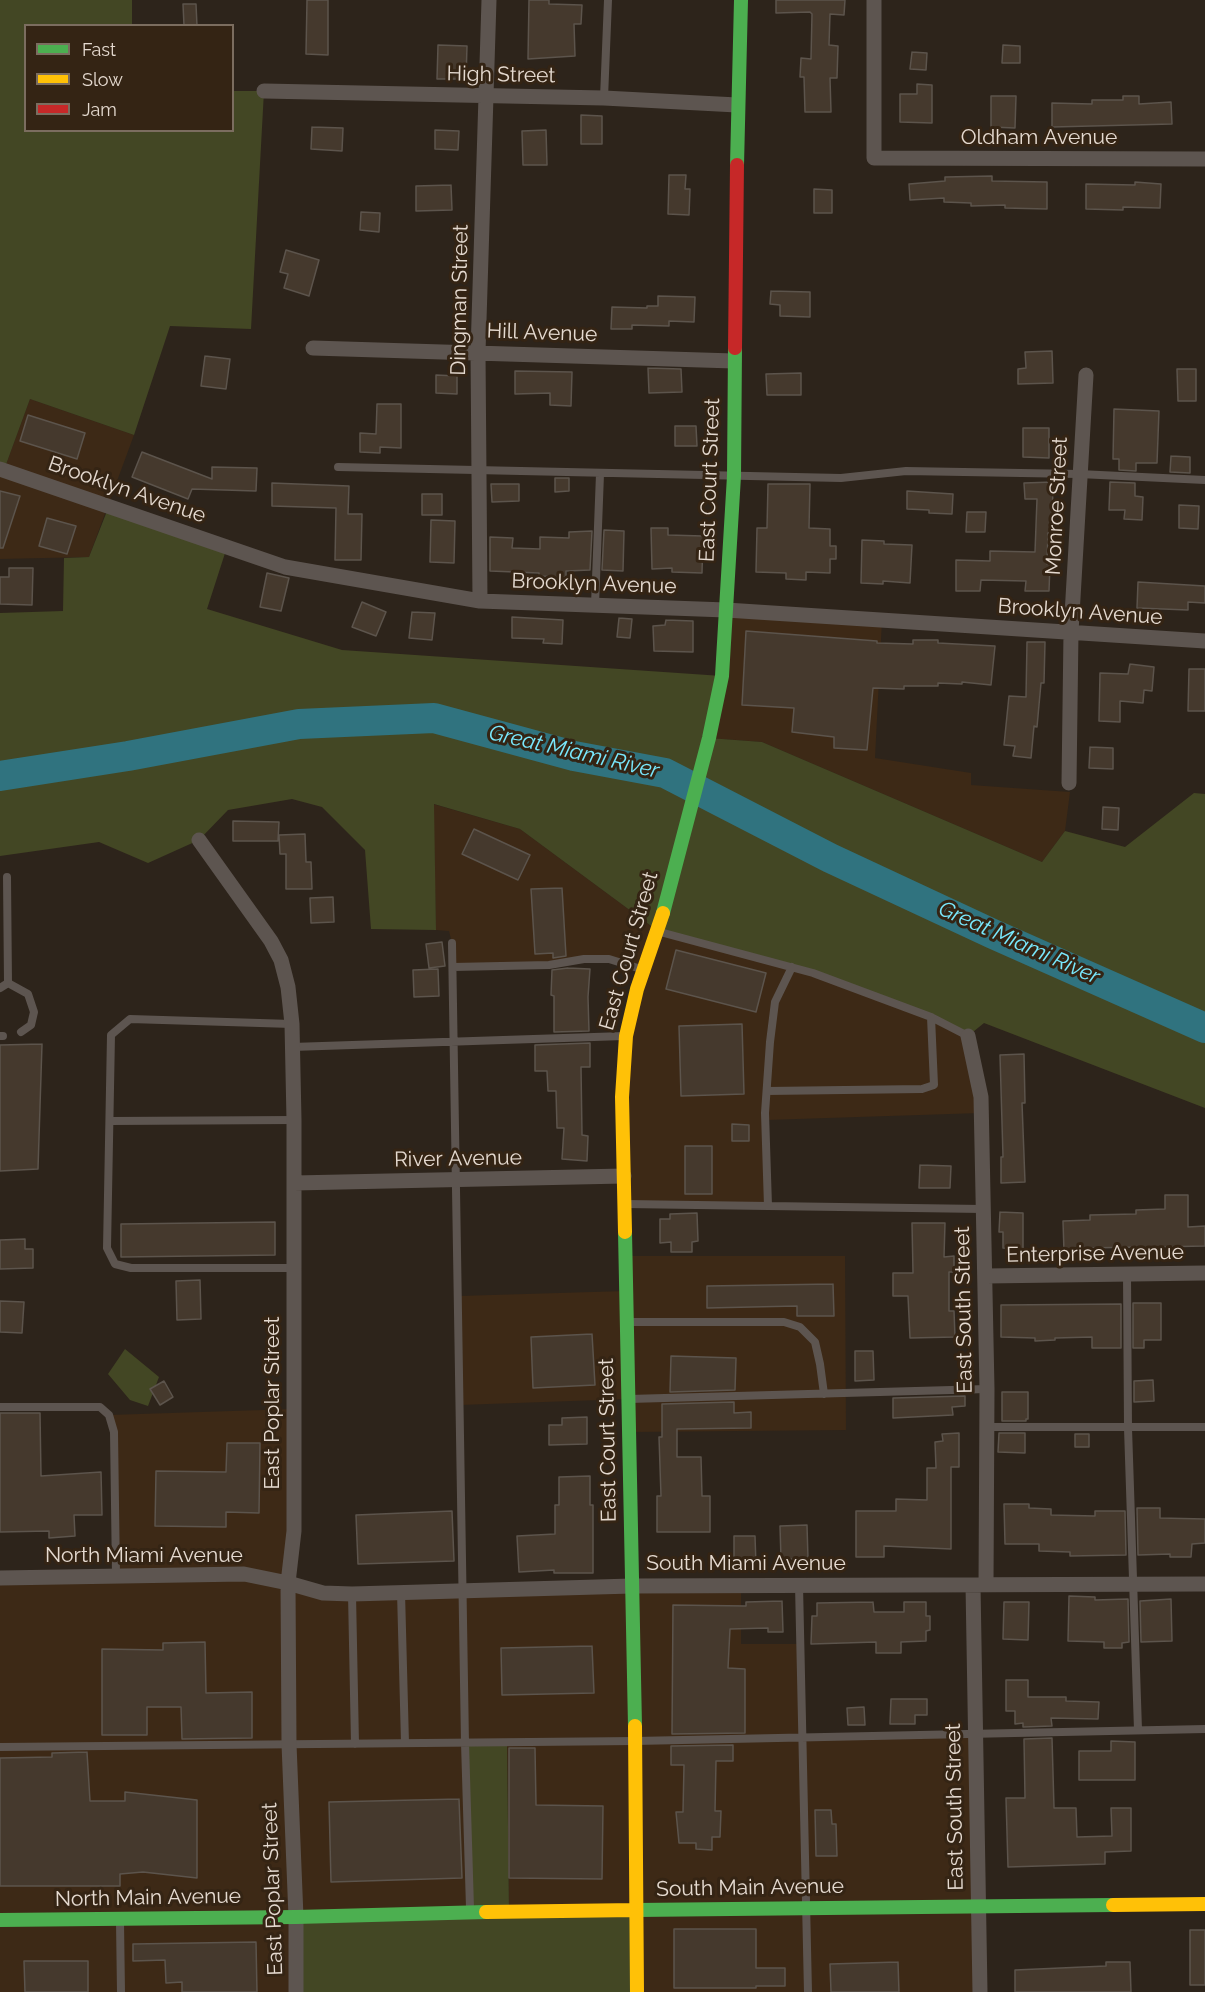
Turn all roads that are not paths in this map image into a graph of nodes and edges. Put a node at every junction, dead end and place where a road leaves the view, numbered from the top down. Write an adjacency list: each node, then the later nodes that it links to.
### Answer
1 (489, 0): 6 (street, Dingman Street)
2 (608, 0): 7 (lane)
3 (741, 0): 8 (main road, East Court Street)
4 (874, 0): 9 (street, Oldham Avenue)
5 (264, 91): 6 (street, High Street)
6 (487, 96): 7 (street, High Street); 11 (street, Dingman Street)
7 (604, 98): 8 (street, High Street)
8 (737, 105): 12 (main road, East Court Street)
9 (1205, 159)
10 (313, 348): 11 (street, Hill Avenue)
11 (478, 352): 12 (street, Hill Avenue); 16 (street, Dingman Street)
12 (734, 361): 19 (main road, East Court Street)
13 (1086, 375): 18 (street, Monroe Street)
14 (338, 467): 16 (lane)
15 (0, 469): 21 (street, Brooklyn Avenue)
16 (479, 472): 17 (lane); 21 (street, Dingman Street)
17 (600, 474): 19 (lane); 22 (lane)
18 (1079, 474): 19 (lane); 20 (lane); 24 (street, Monroe Street)
19 (734, 476): 23 (main road, East Court Street)
20 (1205, 480)
21 (480, 601): 22 (street, Brooklyn Avenue)
22 (595, 605): 23 (street, Brooklyn Avenue)
23 (726, 610): 24 (street, Brooklyn Avenue); 29 (main road, East Court Street)
24 (1071, 632): 25 (street, Brooklyn Avenue); 26 (street, Monroe Street)
25 (1205, 641)
26 (1069, 783)
27 (199, 840): 37 (street, East Poplar Street)
28 (7, 877): 34 (lane)
29 (658, 931): 32 (lane); 33 (main road, East Court Street)
30 (452, 943): 31 (lane)
31 (453, 967): 33 (lane); 41 (lane)
32 (792, 968): 36 (lane); 43 (lane)
33 (644, 970): 39 (main road, East Court Street)
34 (8, 984): 35 (lane); 38 (lane)
35 (0, 988)
36 (931, 1017): 40 (lane); 43 (lane)
37 (292, 1024): 42 (street, East Poplar Street); 45 (lane)
38 (21, 1032)
39 (626, 1036): 41 (lane); 46 (main road, East Court Street)
40 (968, 1036): 51 (street, East South Street)
41 (455, 1042): 42 (lane); 47 (lane)
42 (292, 1047): 44 (street, East Poplar Street)
43 (767, 1091): 50 (lane)
44 (294, 1120): 45 (lane); 48 (street, East Poplar Street)
45 (110, 1122): 52 (lane)
46 (624, 1176): 47 (street, River Avenue); 49 (main road, East Court Street)
47 (457, 1181): 48 (street, River Avenue); 72 (lane)
48 (294, 1183): 52 (street, East Poplar Street)
49 (624, 1204): 50 (lane); 56 (main road, East Court Street)
50 (768, 1206): 51 (lane)
51 (983, 1209): 55 (street, East South Street)
52 (294, 1268): 66 (street, East Poplar Street)
53 (1205, 1273): 54 (street, Enterprise Avenue)
54 (1127, 1274): 55 (street, Enterprise Avenue); 63 (lane)
55 (986, 1276): 57 (street, East South Street)
56 (627, 1322): 58 (lane); 59 (main road, East Court Street)
57 (987, 1389): 58 (lane); 61 (street, East South Street)
58 (824, 1394): 59 (lane)
59 (629, 1399): 71 (main road, East Court Street)
60 (0, 1407): 64 (lane)
61 (986, 1427): 63 (lane); 70 (street, East South Street)
62 (1205, 1427): 63 (lane)
63 (1128, 1428): 67 (lane)
64 (117, 1576): 65 (street, North Miami Avenue); 66 (street, North Miami Avenue)
65 (0, 1578)
66 (288, 1582): 74 (street, South Miami Avenue); 82 (street, East Poplar Street)
67 (1133, 1584): 68 (street, South Miami Avenue); 70 (street, South Miami Avenue); 76 (lane)
68 (1205, 1584)
69 (799, 1585): 70 (street, South Miami Avenue); 71 (street, South Miami Avenue); 78 (lane)
70 (980, 1585): 77 (street, East South Street)
71 (632, 1586): 72 (street, South Miami Avenue); 79 (main road, East Court Street)
72 (463, 1589): 73 (street, South Miami Avenue); 81 (lane)
73 (401, 1592): 74 (street, South Miami Avenue); 80 (lane)
74 (352, 1594): 83 (lane)
75 (1205, 1729): 76 (lane)
76 (1138, 1730): 77 (lane)
77 (975, 1732): 78 (lane); 87 (street, East South Street)
78 (803, 1737): 79 (lane); 86 (lane)
79 (635, 1741): 81 (lane); 88 (main road, East Court Street)
80 (405, 1743): 81 (lane); 83 (lane)
81 (465, 1743): 89 (lane)
82 (289, 1744): 83 (lane); 84 (lane); 90 (street, East Poplar Street)
83 (355, 1744)
84 (0, 1747)
85 (1205, 1904): 87 (main road, South Main Avenue)
86 (807, 1907): 87 (main road, South Main Avenue); 88 (main road, South Main Avenue); 96 (lane)
87 (978, 1907): 97 (street, East South Street)
88 (636, 1910): 89 (main road, South Main Avenue); 95 (main road, East Court Street)
89 (470, 1912): 90 (main road, South Main Avenue)
90 (296, 1917): 91 (main road, North Main Avenue); 94 (street, East Poplar Street)
91 (120, 1919): 92 (main road, North Main Avenue); 93 (lane)
92 (0, 1920)
93 (121, 1992)
94 (297, 1992)
95 (637, 1992)
96 (808, 1992)
97 (980, 1992)

